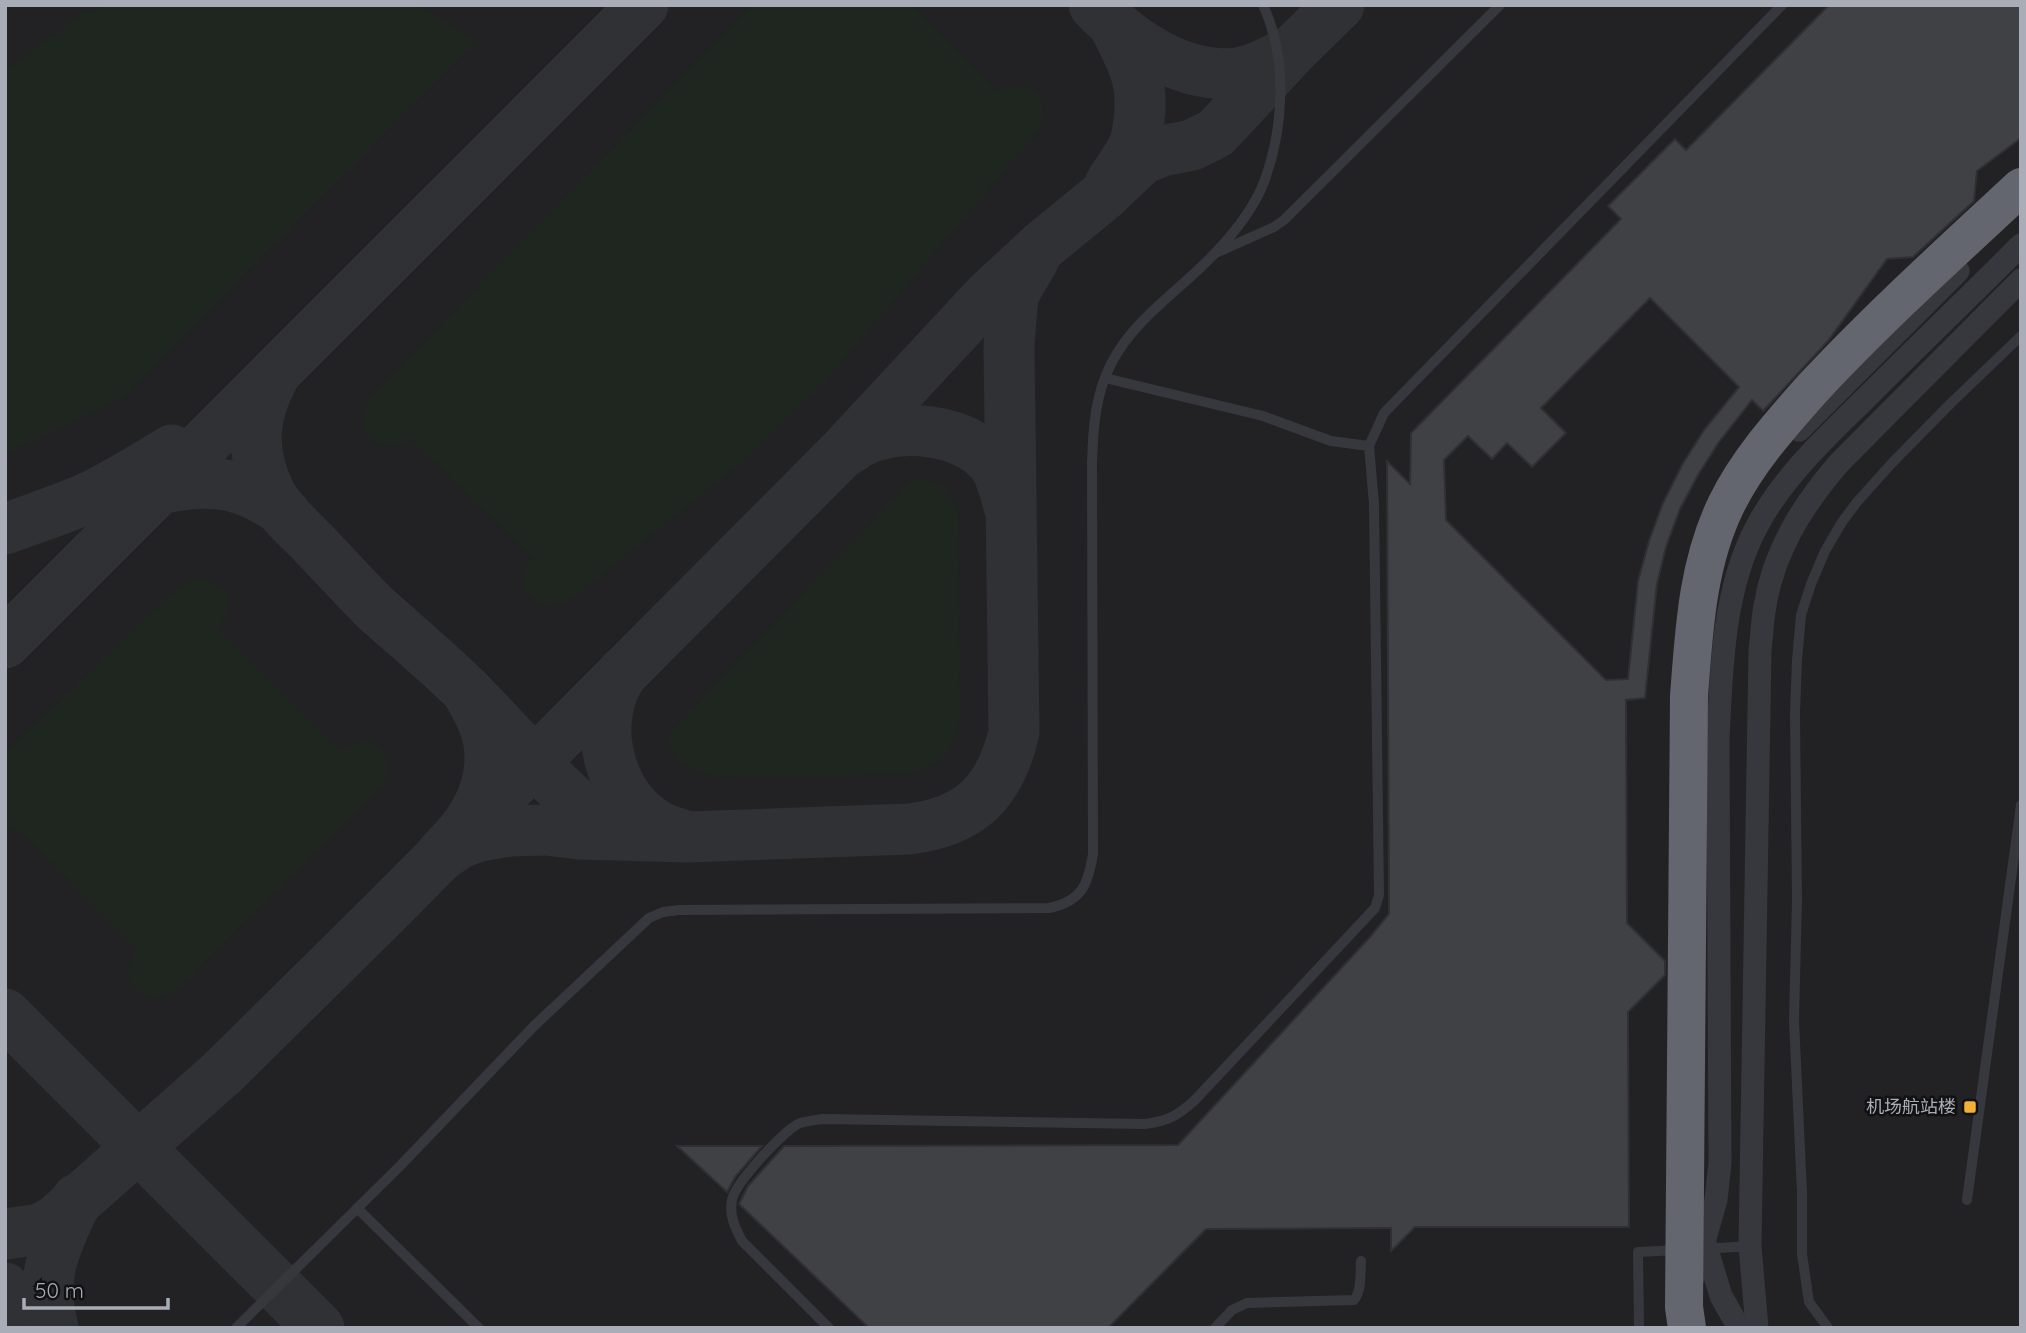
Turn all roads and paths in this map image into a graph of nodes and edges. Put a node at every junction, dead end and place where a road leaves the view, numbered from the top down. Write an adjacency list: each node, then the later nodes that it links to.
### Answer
1 (1263, 5): 7 (lane)
2 (1500, 5): 7 (lane)
3 (1782, 5): 11 (lane)
4 (2021, 187): 18 (highway, bridge)
5 (2021, 211): 16 (street)
6 (2021, 245): 18 (street, bridge)
7 (1215, 253): 10 (lane)
8 (2021, 279): 15 (street)
9 (2021, 336): 26 (lane)
10 (1105, 378): 11 (lane); 14 (lane)
11 (1369, 446): 21 (lane)
12 (2021, 805): 13 (lane)
13 (1967, 1200)
14 (357, 1208): 19 (lane); 20 (lane)
15 (1750, 1246): 16 (lane); 25 (street)
16 (1707, 1249): 23 (lane); 24 (street)
17 (1361, 1261): 22 (lane)
18 (1686, 1317)
19 (236, 1328)
20 (479, 1328)
21 (829, 1328)
22 (1215, 1328)
23 (1639, 1328)
24 (1739, 1328)
25 (1758, 1328)
26 (1828, 1328)

